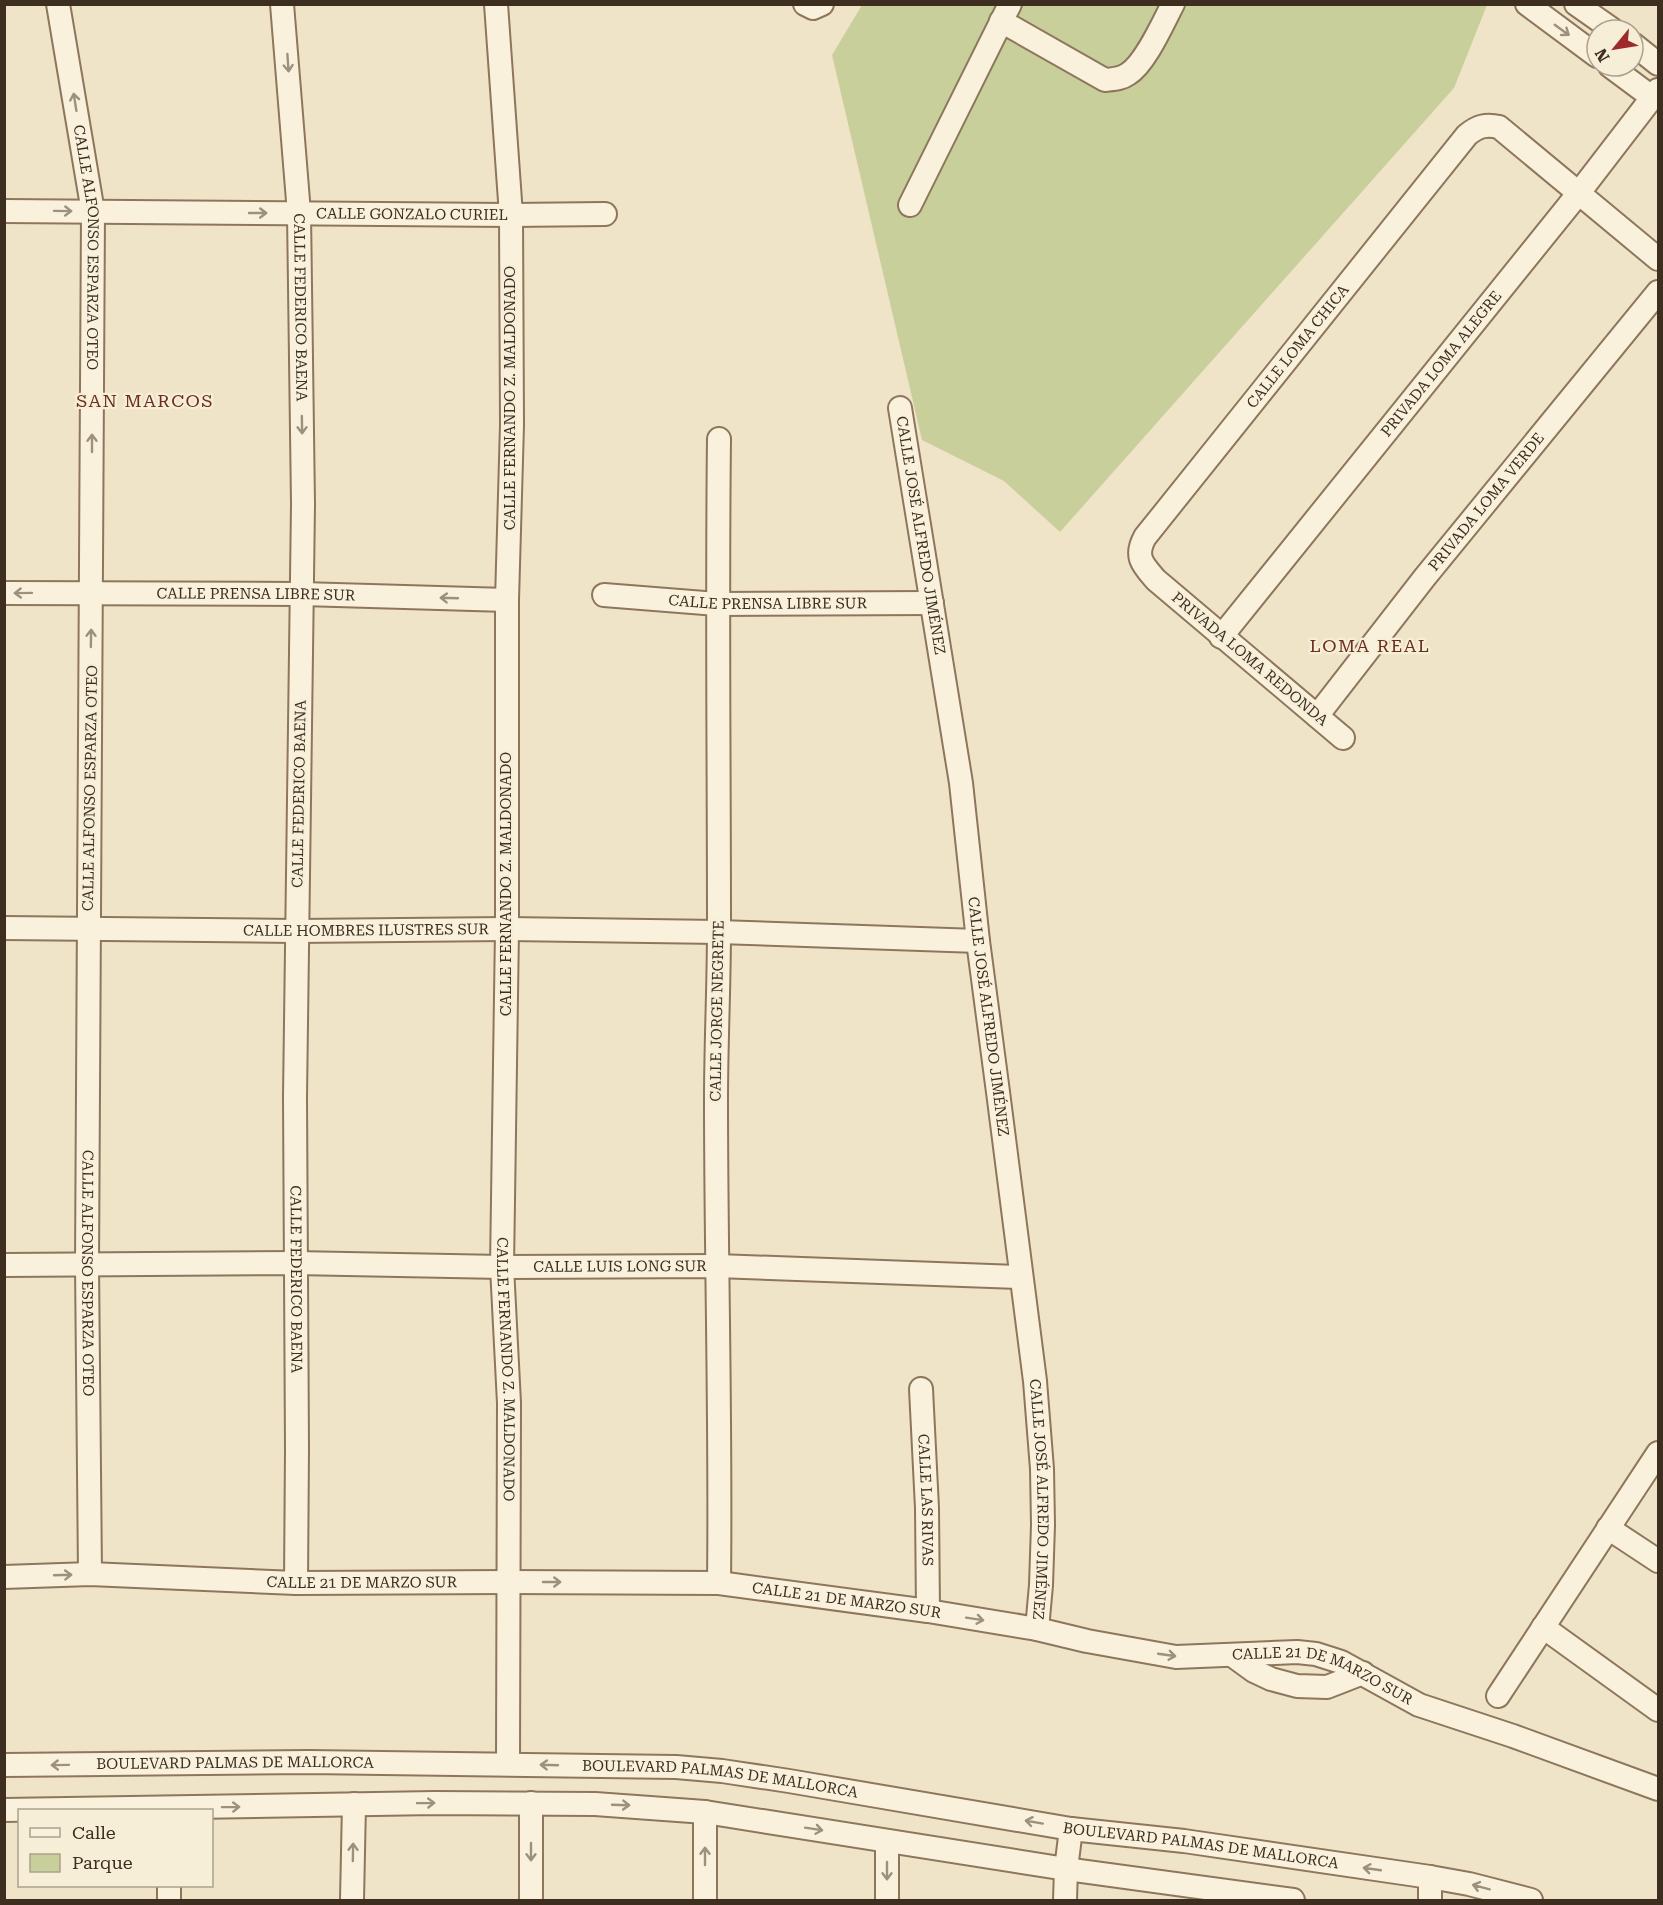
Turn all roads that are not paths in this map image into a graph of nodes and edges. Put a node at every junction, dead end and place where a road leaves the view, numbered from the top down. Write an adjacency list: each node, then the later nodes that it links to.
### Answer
1 (58, 4): 17 (street, CALLE ALFONSO ESPARZA OTEO, one-way to 1)
2 (282, 4): 18 (street, CALLE FEDERICO BAENA, one-way to 18)
3 (496, 4): 20 (street, CALLE FERNANDO Z. MALDONADO)
4 (1173, 4): 7 (street)
5 (1527, 4): 9 (street, one-way to 9)
6 (1576, 4): 8 (street)
7 (1006, 13): 15 (street)
8 (1608, 18)
9 (1585, 47)
10 (1645, 53): 11 (street)
11 (1659, 64)
12 (1629, 78): 13 (street)
13 (1657, 95): 14 (street, PRIVADA LOMA ALEGRE)
14 (1578, 194): 21 (street); 25 (street, CALLE LOMA CHICA); 33 (street, PRIVADA LOMA ALEGRE)
15 (910, 205)
16 (4, 211): 17 (street, CALLE GONZALO CURIEL, one-way to 17)
17 (93, 212): 18 (street, CALLE GONZALO CURIEL, one-way to 18); 27 (street, CALLE ALFONSO ESPARZA OTEO, one-way to 17)
18 (299, 213): 20 (street, CALLE GONZALO CURIEL); 28 (street, CALLE FEDERICO BAENA, one-way to 28)
19 (605, 214): 20 (street, CALLE GONZALO CURIEL)
20 (511, 215): 30 (street, CALLE FERNANDO Z. MALDONADO)
21 (1659, 259)
22 (1659, 292): 34 (street, PRIVADA LOMA VERDE)
23 (900, 408): 31 (street, CALLE JOSÉ ALFREDO JIMÉNEZ)
24 (718, 439): 32 (street, CALLE JORGE NEGRETE)
25 (1156, 580): 33 (street, PRIVADA LOMA REDONDA)
26 (4, 593): 27 (street, CALLE PRENSA LIBRE SUR, one-way to 26)
27 (92, 593): 28 (street, CALLE PRENSA LIBRE SUR); 36 (street, CALLE ALFONSO ESPARZA OTEO, one-way to 27)
28 (302, 594): 30 (street, CALLE PRENSA LIBRE SUR, one-way to 28); 39 (street, CALLE FEDERICO BAENA)
29 (604, 595): 32 (street, CALLE PRENSA LIBRE SUR)
30 (507, 600): 38 (street, CALLE FERNANDO Z. MALDONADO)
31 (932, 603): 32 (street, CALLE PRENSA LIBRE SUR); 41 (street, CALLE JOSÉ ALFREDO JIMÉNEZ)
32 (717, 604): 40 (street, CALLE JORGE NEGRETE)
33 (1221, 637): 34 (street, PRIVADA LOMA REDONDA)
34 (1317, 716): 35 (street, PRIVADA LOMA REDONDA)
35 (1343, 738)
36 (88, 927): 37 (street, CALLE HOMBRES ILUSTRES SUR); 39 (street, CALLE HOMBRES ILUSTRES SUR); 43 (street, CALLE ALFONSO ESPARZA OTEO)
37 (4, 928)
38 (507, 929): 39 (street, CALLE HOMBRES ILUSTRES SUR); 40 (street, CALLE HOMBRES ILUSTRES SUR); 46 (street, CALLE FERNANDO Z. MALDONADO)
39 (296, 931): 42 (street, CALLE FEDERICO BAENA)
40 (719, 932): 41 (street, CALLE HOMBRES ILUSTRES SUR); 45 (street, CALLE JORGE NEGRETE)
41 (978, 941): 47 (street, CALLE JOSÉ ALFREDO JIMÉNEZ)
42 (295, 1263): 43 (street, CALLE LUIS LONG SUR); 46 (street, CALLE LUIS LONG SUR); 55 (street, CALLE FEDERICO BAENA)
43 (87, 1264): 44 (street, CALLE LUIS LONG SUR); 52 (street, CALLE ALFONSO ESPARZA OTEO)
44 (4, 1265)
45 (717, 1266): 46 (street, CALLE LUIS LONG SUR); 47 (street, CALLE LUIS LONG SUR); 56 (street, CALLE JORGE NEGRETE)
46 (502, 1267): 54 (street, CALLE FERNANDO Z. MALDONADO)
47 (1021, 1277): 59 (street, CALLE JOSÉ ALFREDO JIMÉNEZ)
48 (921, 1389): 57 (street, CALLE LAS RIVAS)
49 (1659, 1453): 50 (street)
50 (1608, 1528): 51 (street); 58 (street)
51 (1659, 1561)
52 (90, 1574): 53 (street, CALLE 21 DE MARZO SUR, one-way to 52); 55 (street, CALLE 21 DE MARZO SUR)
53 (4, 1577)
54 (510, 1582): 55 (street, CALLE 21 DE MARZO SUR); 56 (street, CALLE 21 DE MARZO SUR, one-way to 56); 66 (street, CALLE FERNANDO Z. MALDONADO)
55 (296, 1583)
56 (719, 1583): 57 (street, CALLE 21 DE MARZO SUR)
57 (928, 1611): 59 (street, CALLE 21 DE MARZO SUR, one-way to 59)
58 (1543, 1627): 64 (street); 65 (street)
59 (1037, 1629): 61 (street, CALLE 21 DE MARZO SUR, one-way to 61)
60 (1275, 1653): 61 (street, CALLE 21 DE MARZO SUR); 62 (street, CALLE 21 DE MARZO SUR); 63 (street)
61 (1232, 1654): 63 (street)
62 (1363, 1673): 63 (street); 68 (street, CALLE 21 DE MARZO SUR)
63 (1270, 1679)
64 (1498, 1696)
65 (1659, 1710)
66 (508, 1764): 67 (street, BOULEVARD PALMAS DE MALLORCA, one-way to 67); 73 (street, BOULEVARD PALMAS DE MALLORCA, one-way to 66)
67 (4, 1765)
68 (1659, 1789)
69 (531, 1803): 70 (street, one-way to 69); 72 (street, one-way to 72); 79 (street, one-way to 79)
70 (354, 1804): 71 (street, one-way to 70); 78 (street, one-way to 70)
71 (198, 1809)
72 (705, 1812): 74 (street, one-way to 74); 80 (street, one-way to 72)
73 (1071, 1829): 75 (street); 76 (street, BOULEVARD PALMAS DE MALLORCA, one-way to 73)
74 (887, 1841): 75 (street); 81 (street, one-way to 81)
75 (1066, 1869): 77 (street); 82 (street)
76 (1430, 1877): 84 (street); 85 (street, BOULEVARD PALMAS DE MALLORCA, one-way to 76)
77 (1249, 1898): 83 (street)
78 (352, 1900)
79 (531, 1900)
80 (705, 1900)
81 (888, 1900)
82 (1065, 1900)
83 (1293, 1900)
84 (1430, 1900)
85 (1531, 1900)

